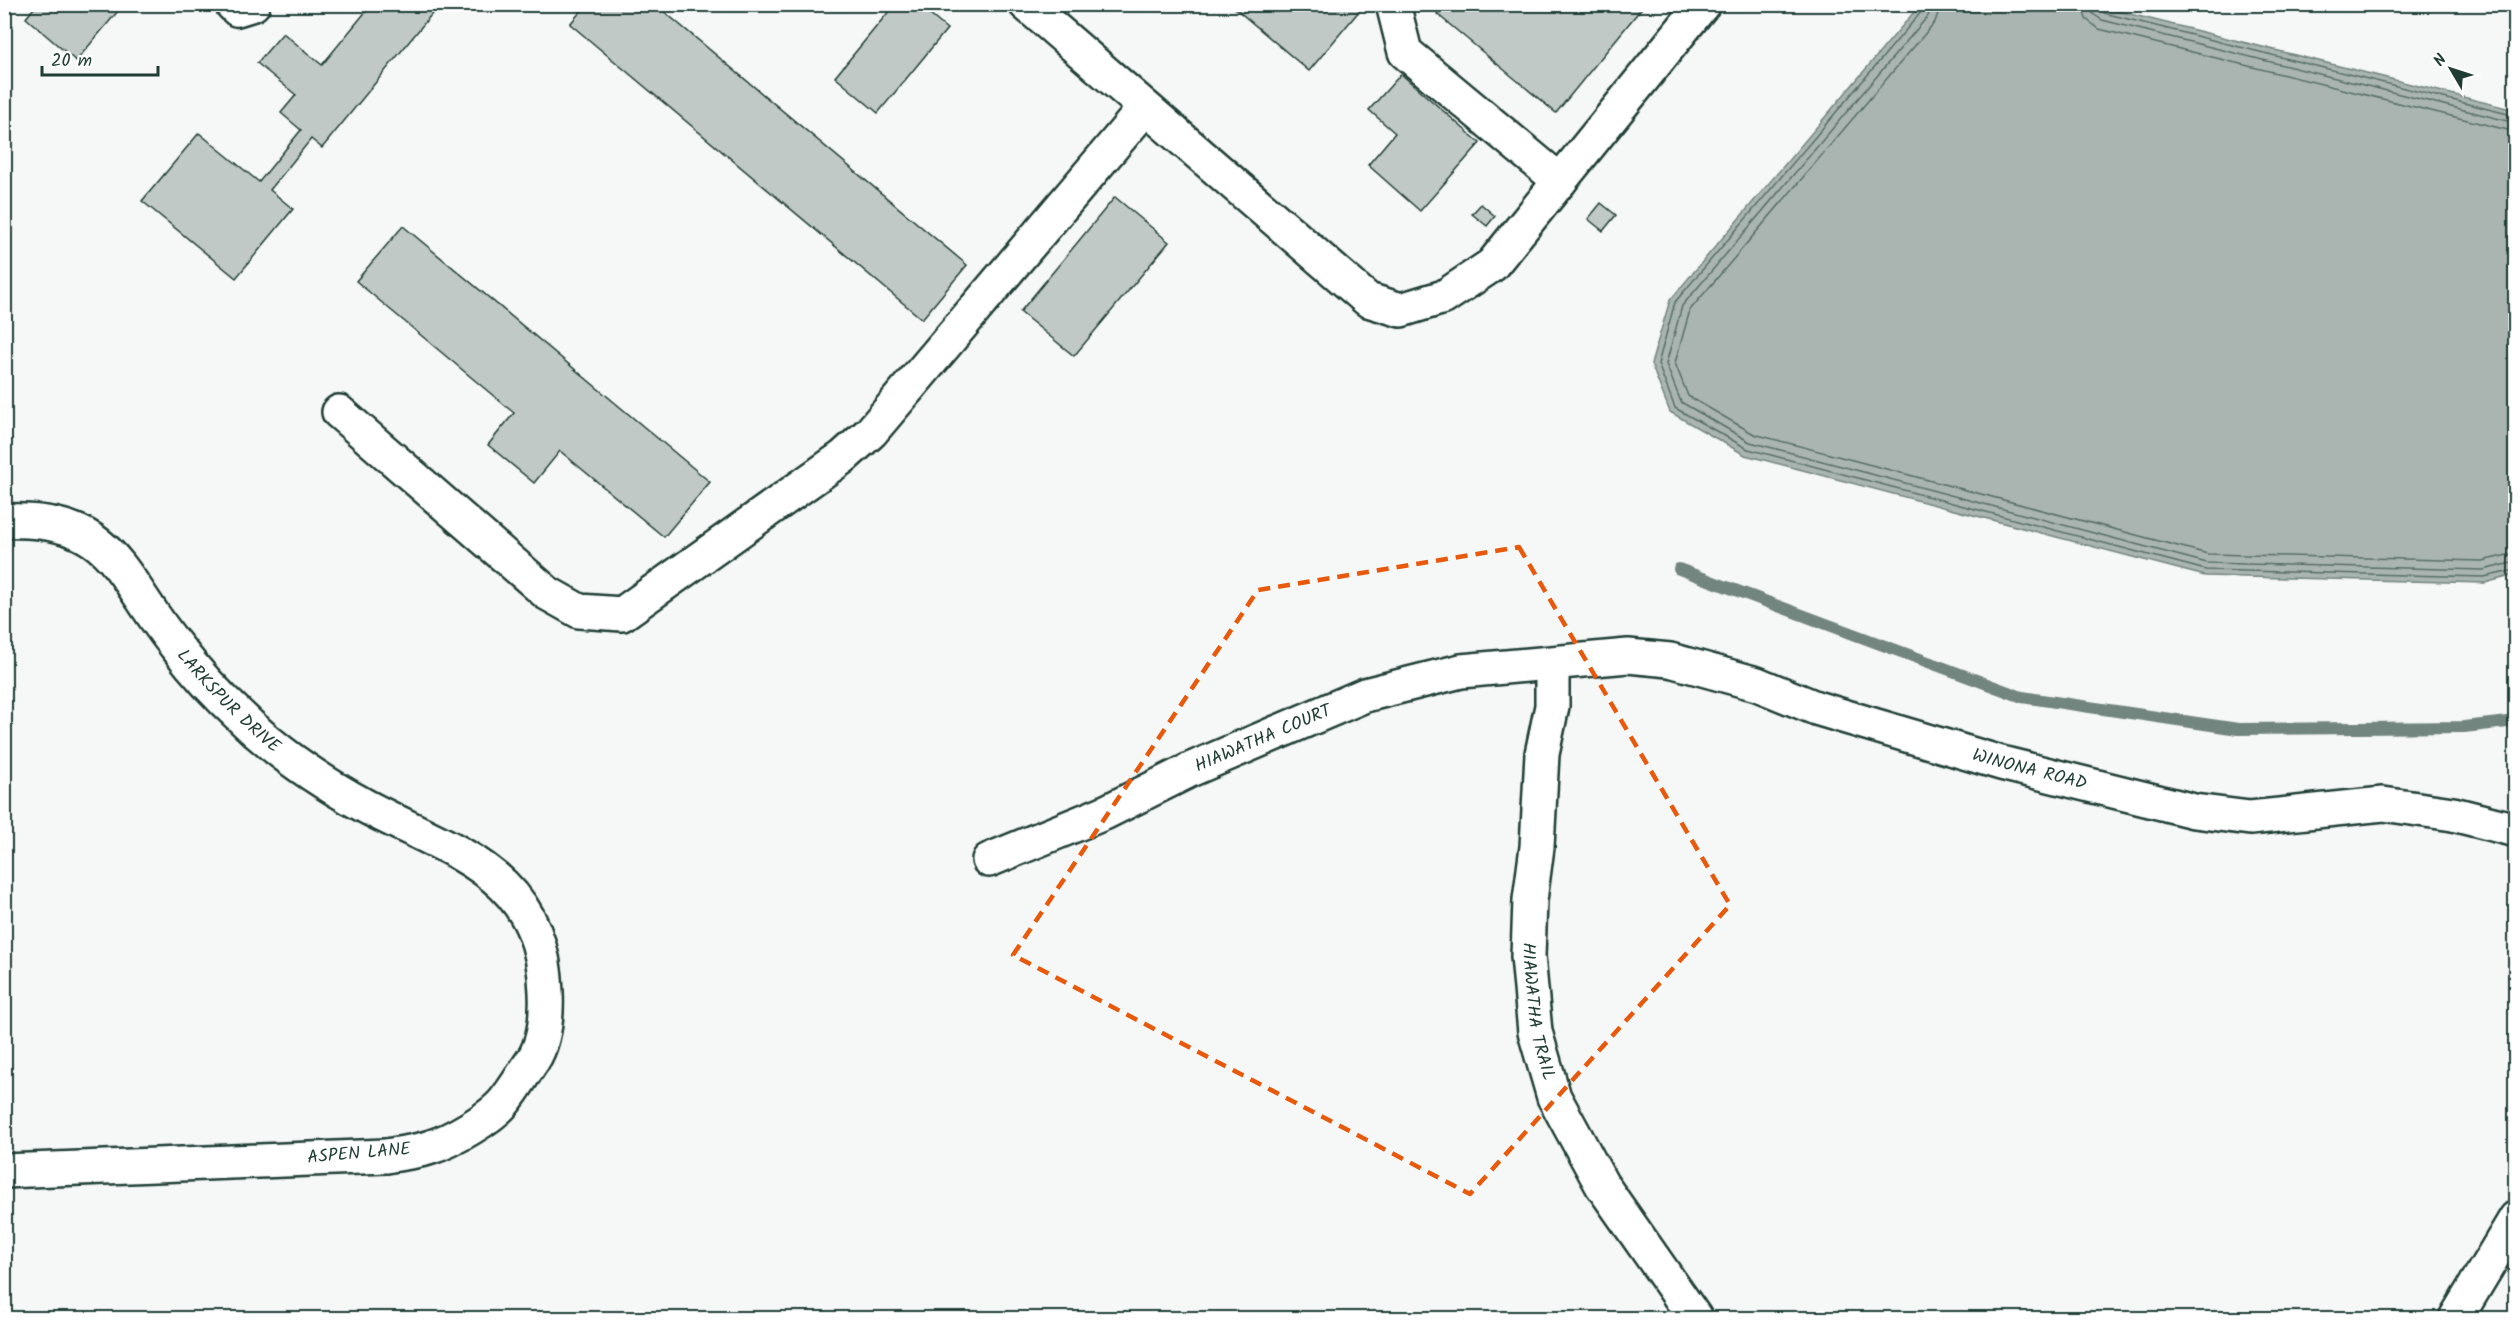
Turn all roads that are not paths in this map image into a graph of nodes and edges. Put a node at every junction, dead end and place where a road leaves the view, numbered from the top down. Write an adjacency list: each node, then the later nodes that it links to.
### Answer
1 (232, 4): 2 (street)
2 (253, 4)
3 (1026, 4): 6 (street)
4 (1393, 4): 7 (street)
5 (1703, 4): 7 (street)
6 (1145, 108): 7 (street); 8 (street)
7 (1560, 181)
8 (339, 412)
9 (4, 521): 13 (street, LARKSPUR DRIVE)
10 (1552, 664): 11 (street, WINONA ROAD); 12 (street, HIAWATHA COURT); 16 (street, HIAWATHA TRAIL)
11 (2516, 830)
12 (989, 860)
13 (483, 868): 14 (street, ASPEN LANE)
14 (4, 1171)
15 (2516, 1218): 17 (street)
16 (1695, 1318)
17 (2456, 1318)

